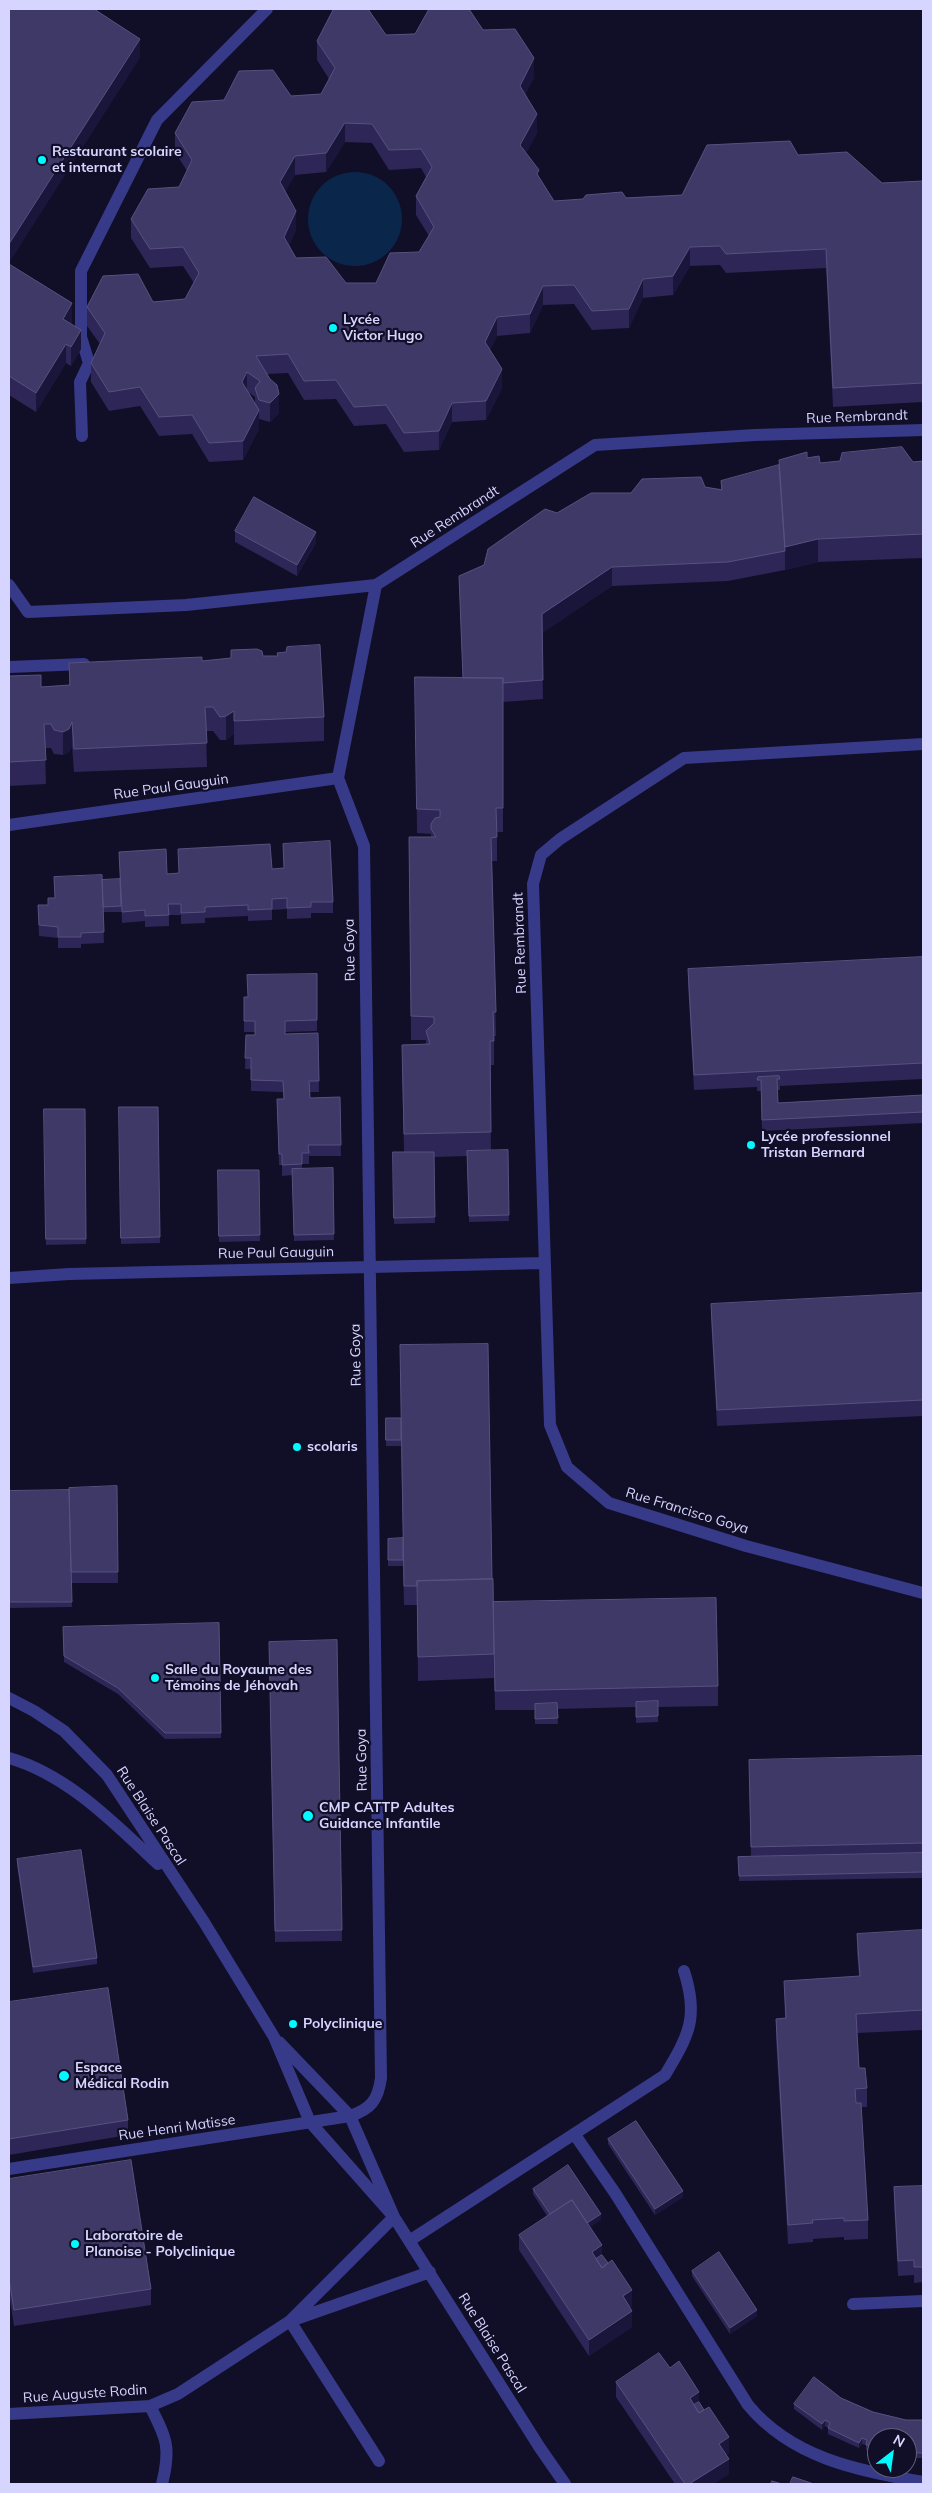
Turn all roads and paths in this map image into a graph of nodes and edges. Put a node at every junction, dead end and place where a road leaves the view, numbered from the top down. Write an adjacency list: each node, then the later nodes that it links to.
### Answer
1 (267, 9): 3 (street)
2 (923, 430): 5 (street, Rue Rembrandt)
3 (82, 436)
4 (9, 585): 5 (street, Rue Rembrandt)
5 (376, 585): 9 (street)
6 (97, 663): 7 (street)
7 (9, 668)
8 (923, 744): 11 (street, Rue Rembrandt)
9 (338, 778): 10 (street, Rue Paul Gauguin); 12 (street, Rue Goya)
10 (9, 825)
11 (544, 1263): 12 (street, Rue Paul Gauguin); 14 (street, Rue Francisco Goya)
12 (370, 1266): 13 (street, Rue Paul Gauguin); 20 (street, Rue Goya)
13 (9, 1278)
14 (923, 1593)
15 (9, 1698): 17 (street, Rue Blaise Pascal)
16 (9, 1758): 17 (street, Rue Blaise Pascal)
17 (173, 1878): 19 (street, Rue Blaise Pascal)
18 (684, 1971): 22 (street)
19 (274, 2037): 20 (street, Rue Blaise Pascal); 21 (street, Rue Blaise Pascal)
20 (350, 2116): 21 (street, Rue Henri Matisse); 24 (street, Rue Blaise Pascal)
21 (310, 2122): 23 (street, Rue Henri Matisse); 24 (street, Rue Blaise Pascal)
22 (575, 2134): 25 (street); 33 (street)
23 (9, 2168)
24 (394, 2217): 25 (street, Rue Blaise Pascal); 29 (street, Rue Auguste Rodin)
25 (409, 2241): 26 (street, Rue Blaise Pascal)
26 (430, 2272): 29 (street, Rue Auguste Rodin); 35 (street, Rue Blaise Pascal)
27 (923, 2301): 28 (street)
28 (853, 2304)
29 (290, 2321): 30 (street, Rue Auguste Rodin); 32 (street)
30 (150, 2406): 31 (street, Rue Auguste Rodin); 34 (street)
31 (9, 2414)
32 (379, 2460)
33 (923, 2482)
34 (162, 2484)
35 (566, 2484)

